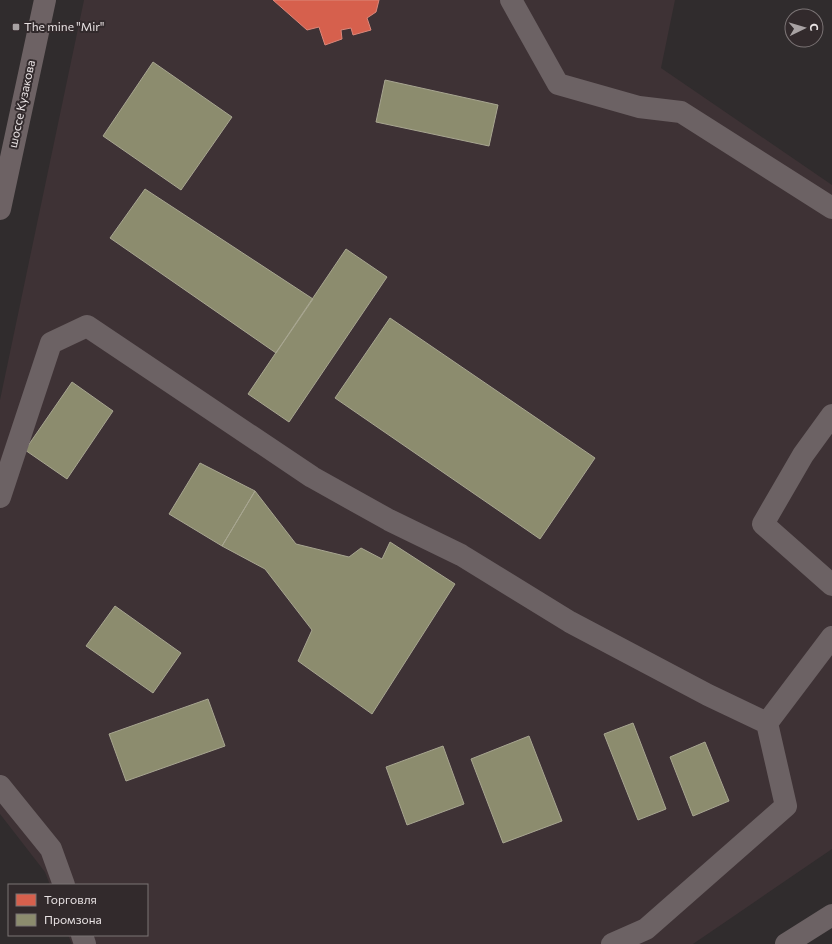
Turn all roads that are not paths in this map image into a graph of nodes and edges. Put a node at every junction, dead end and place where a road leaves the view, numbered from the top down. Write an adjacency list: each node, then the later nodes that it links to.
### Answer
1 (45, 0): 4 (main road, шоссе Кузакова)
2 (511, 0): 3 (street)
3 (832, 208)
4 (0, 209)
5 (832, 415): 7 (street)
6 (0, 497): 9 (street)
7 (832, 584)
8 (832, 637): 9 (street)
9 (767, 724): 13 (street)
10 (0, 786): 11 (street)
11 (64, 884)
12 (832, 914): 14 (street)
13 (612, 944)
14 (786, 944)

